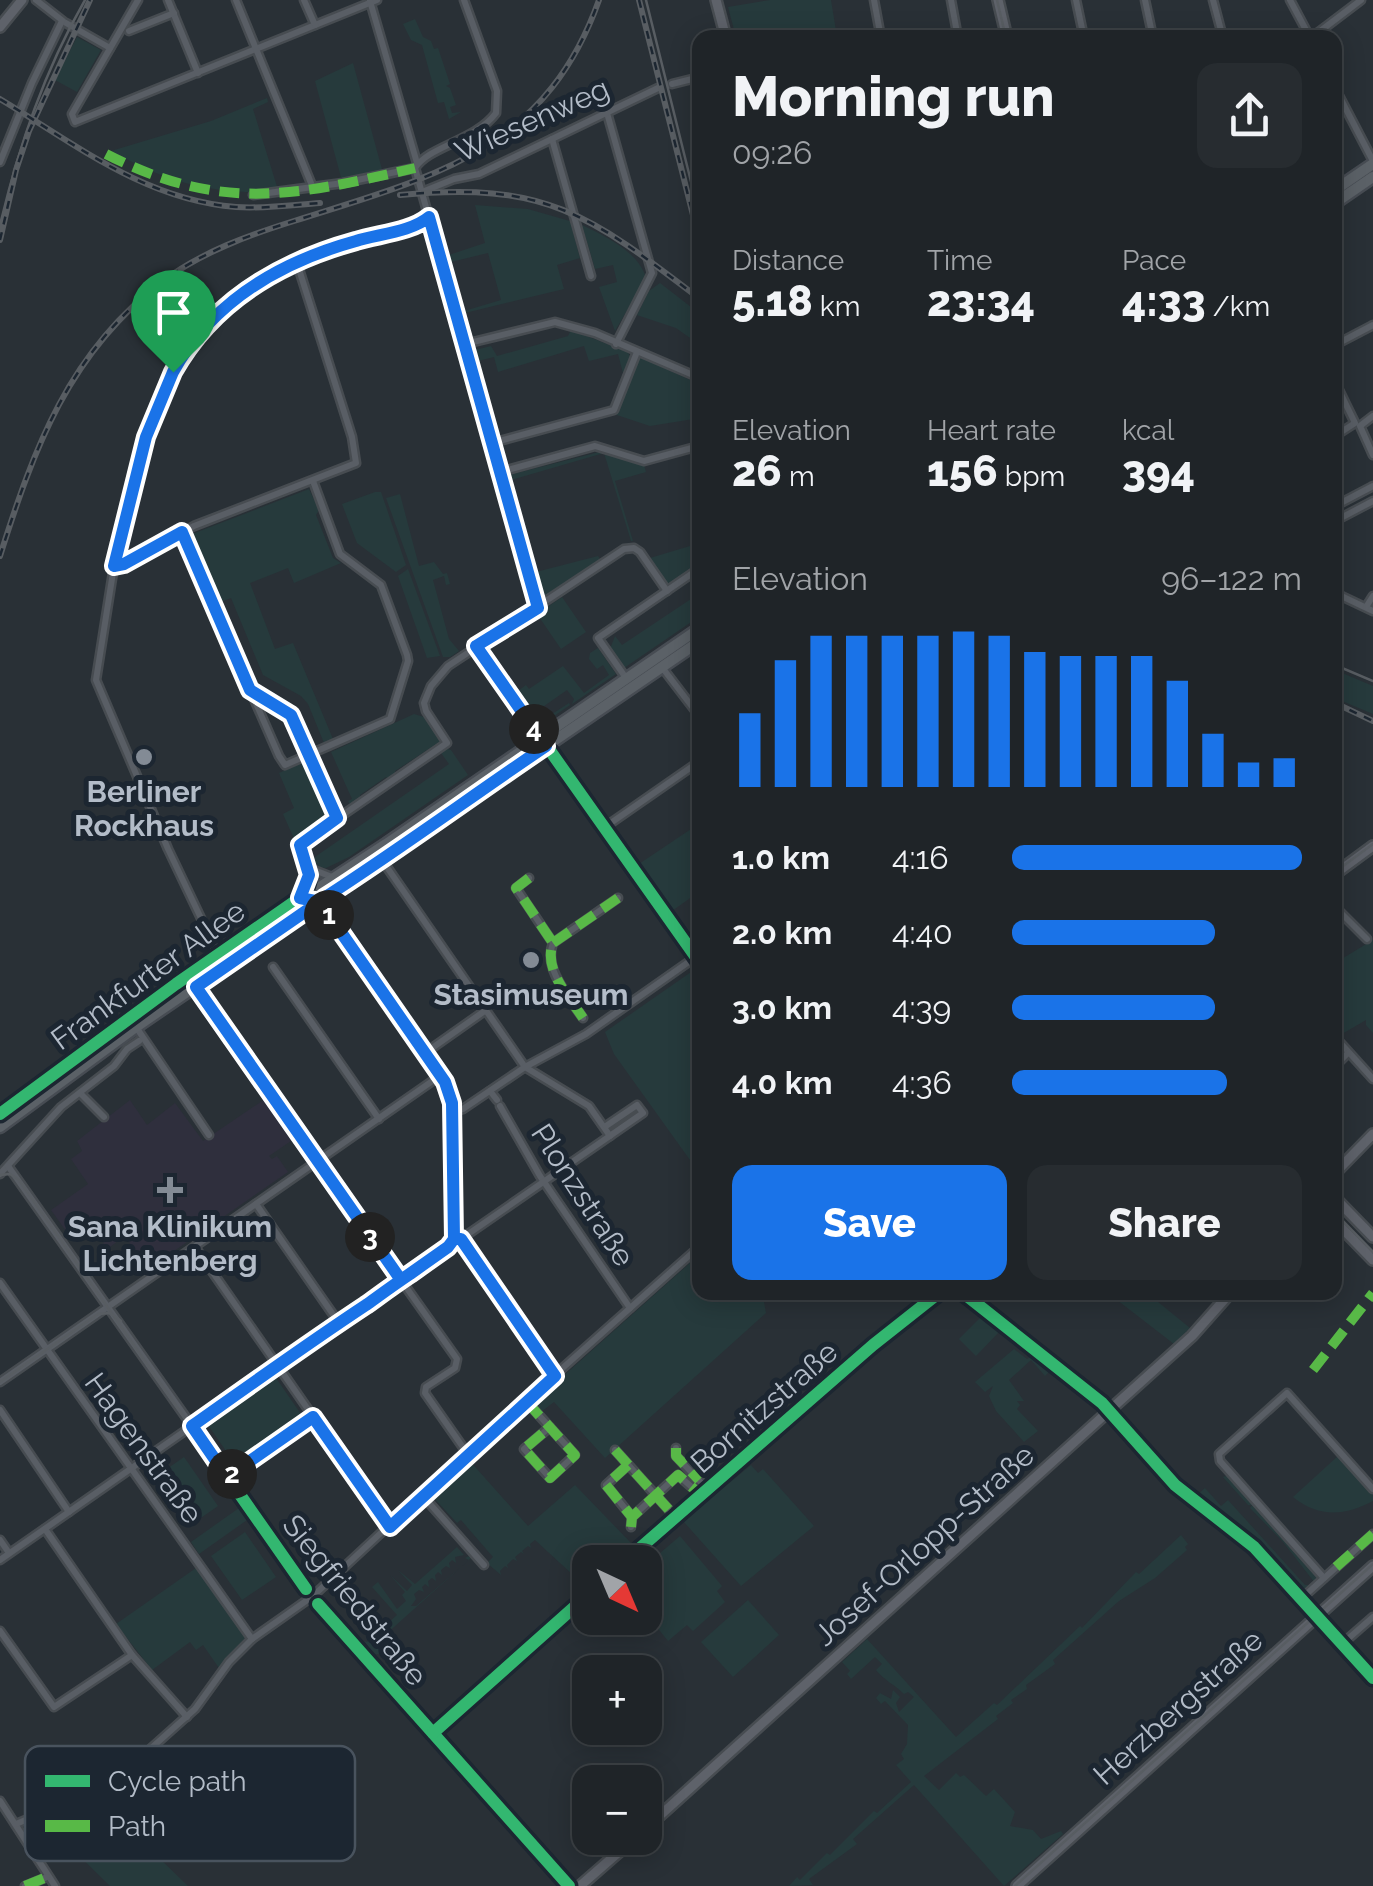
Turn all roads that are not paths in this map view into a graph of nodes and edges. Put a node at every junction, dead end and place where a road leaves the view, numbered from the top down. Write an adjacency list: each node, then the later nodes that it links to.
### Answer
1 (22, 0): 21 (street)
2 (36, 0): 19 (street)
3 (138, 0): 32 (street)
4 (168, 0): 18 (street)
5 (236, 0): 33 (street)
6 (304, 0): 20 (street)
7 (464, 0): 43 (street)
8 (718, 0): 22 (street)
9 (874, 0): 23 (street)
10 (951, 0): 24 (street)
11 (998, 0): 25 (street)
12 (1076, 0): 26 (street)
13 (1144, 0): 27 (street)
14 (1290, 0): 29 (street)
15 (1362, 0): 30 (street)
16 (372, 1): 20 (street); 43 (street)
17 (1214, 2): 28 (street)
18 (174, 12): 31 (street); 34 (street)
19 (64, 22): 32 (street); 41 (street)
20 (315, 25): 33 (street)
21 (0, 27)
22 (724, 30)
23 (880, 30)
24 (957, 30)
25 (1005, 30)
26 (1082, 30)
27 (1152, 30)
28 (1221, 30)
29 (1305, 30)
30 (1318, 30)
31 (129, 31)
32 (110, 48): 34 (street)
33 (256, 49): 34 (street); 46 (street)
34 (198, 73)
35 (692, 79): 36 (street)
36 (672, 84)
37 (658, 88): 39 (street, Wiesenweg)
38 (1342, 102): 42 (street)
39 (606, 113): 40 (street, Wiesenweg); 56 (street)
40 (552, 139): 47 (street, Wiesenweg); 52 (street)
41 (0, 162)
42 (1373, 162): 45 (main road)
43 (416, 165): 46 (street); 47 (street)
44 (1373, 176): 49 (main road)
45 (1342, 185)
46 (314, 188): 48 (street)
47 (422, 192): 50 (street)
48 (254, 196)
49 (1342, 197)
50 (429, 217): 51 (street); 55 (street)
51 (297, 263): 67 (street); 73 (street)
52 (591, 276)
53 (1373, 325): 54 (street)
54 (1342, 341)
55 (465, 344): 56 (street); 63 (street)
56 (616, 344): 57 (street)
57 (637, 352): 58 (street); 63 (street)
58 (692, 375)
59 (1342, 396): 61 (street)
60 (1373, 416): 61 (street)
61 (1357, 425): 62 (street); 65 (street)
62 (1342, 432)
63 (492, 443): 66 (street)
64 (692, 448): 66 (street)
65 (1373, 455)
66 (500, 472): 78 (street)
67 (313, 481): 72 (street); 89 (street)
68 (1373, 486): 70 (street)
69 (1373, 501): 71 (street)
70 (1342, 502)
71 (1342, 516)
72 (182, 532): 73 (street); 86 (street)
73 (114, 566): 106 (street)
74 (692, 574): 75 (street)
75 (667, 591): 78 (street); 85 (street)
76 (1342, 596): 79 (street)
77 (1373, 596): 79 (street)
78 (538, 608): 81 (street)
79 (1369, 609)
80 (692, 634): 83 (main road, Frankfurter Allee)
81 (476, 646): 88 (street); 91 (street)
82 (692, 647): 84 (main road, Frankfurter Allee)
83 (666, 652): 84 (street); 85 (main road, Frankfurter Allee)
84 (661, 668): 87 (street); 88 (main road, Frankfurter Allee)
85 (627, 679): 88 (main road, Frankfurter Allee)
86 (250, 690): 89 (street); 89 (street)
87 (692, 707)
88 (544, 742): 92 (street); 94 (main road, Frankfurter Allee); 97 (main road, Frankfurter Allee)
89 (308, 754): 91 (street)
90 (692, 767): 92 (street)
91 (337, 818): 95 (street)
92 (605, 828): 105 (street)
93 (1373, 846): 96 (street)
94 (382, 860): 101 (main road, Frankfurter Allee); 112 (street)
95 (309, 868): 97 (street); 99 (street)
96 (1342, 869)
97 (333, 877): 99 (main road, Frankfurter Allee)
98 (529, 878): 104 (street)
99 (302, 896): 101 (street); 106 (main road, Frankfurter Allee)
100 (618, 898): 104 (street)
101 (320, 902): 107 (main road, Frankfurter Allee); 118 (street)
102 (1342, 914): 103 (street)
103 (1367, 939)
104 (554, 943): 113 (street)
105 (692, 948)
106 (219, 954): 107 (main road); 110 (main road); 111 (main road); 114 (main road, Frankfurter Allee)
107 (233, 961): 110 (main road, Frankfurter Allee)
108 (692, 963): 120 (street)
109 (274, 967): 128 (street)
110 (196, 987): 111 (main road, Frankfurter Allee); 135 (street)
111 (184, 994): 114 (main road, Frankfurter Allee)
112 (486, 1010): 118 (street); 120 (street)
113 (583, 1018)
114 (133, 1022): 126 (main road, Frankfurter Allee); 130 (main road, Frankfurter Allee); 132 (street)
115 (139, 1041): 124 (street, Frankfurter Allee)
116 (1342, 1046): 117 (street)
117 (1348, 1052): 119 (street); 122 (street)
118 (425, 1053): 121 (street)
119 (1342, 1058)
120 (525, 1066): 123 (street); 129 (street)
121 (441, 1075): 125 (street); 128 (street)
122 (1373, 1078)
123 (490, 1091): 125 (street); 140 (street, Plonzstraße)
124 (80, 1093): 127 (street, Frankfurter Allee); 136 (street, Frankfurter Allee)
125 (453, 1112): 145 (street)
126 (0, 1114)
127 (104, 1117)
128 (379, 1119): 135 (street)
129 (606, 1126): 133 (street); 133 (street)
130 (0, 1127)
131 (1373, 1134): 134 (street)
132 (209, 1135)
133 (610, 1136): 140 (street)
134 (1351, 1158): 137 (street); 138 (street)
135 (318, 1162): 141 (street); 149 (street)
136 (8, 1166): 139 (street, Frankfurter Allee); 154 (street, Siegfriedstraße)
137 (1342, 1166)
138 (1342, 1172)
139 (0, 1174)
140 (544, 1182): 145 (street); 155 (street, Plonzstraße)
141 (256, 1204): 146 (street); 156 (street)
142 (1342, 1205): 144 (street)
143 (1342, 1228): 148 (street)
144 (1373, 1237)
145 (457, 1239): 149 (street); 159 (street)
146 (195, 1247): 154 (street); 158 (street)
147 (692, 1253): 155 (street)
148 (1373, 1260)
149 (401, 1280): 156 (street); 169 (street)
150 (0, 1283): 157 (street, Hagenstraße)
151 (930, 1300): 174 (street, Bornitzstraße)
152 (972, 1300): 163 (street)
153 (1225, 1300): 163 (street, Josef-Orlopp-Straße)
154 (109, 1307): 157 (street); 165 (street, Siegfriedstraße)
155 (630, 1308): 159 (street)
156 (339, 1324): 158 (street)
157 (46, 1349): 160 (street); 171 (street, Hagenstraße)
158 (278, 1366): 164 (street); 165 (street)
159 (555, 1376): 161 (street)
160 (0, 1382)
161 (526, 1400): 166 (street); 169 (street)
162 (0, 1410): 178 (street)
163 (1110, 1411): 192 (street); 205 (street, Josef-Orlopp-Straße)
164 (313, 1417): 172 (street); 180 (street)
165 (192, 1426): 171 (street); 172 (street, Siegfriedstraße)
166 (550, 1426): 166 (street)
167 (676, 1448): 174 (street)
168 (615, 1450): 170 (street)
169 (467, 1453): 176 (street)
170 (628, 1464): 175 (street); 179 (street)
171 (132, 1468): 178 (street); 197 (street, Hagenstraße)
172 (227, 1477): 191 (street, Siegfriedstraße)
173 (1373, 1489): 190 (street)
174 (706, 1493): 175 (street, Bornitzstraße); 185 (street, Bornitzstraße)
175 (656, 1495): 177 (street); 179 (street)
176 (423, 1496): 180 (street); 188 (street)
177 (669, 1510)
178 (69, 1512): 182 (street)
179 (632, 1517): 181 (street)
180 (390, 1527): 191 (street)
181 (631, 1528)
182 (45, 1529): 186 (street); 199 (street)
183 (1373, 1534): 190 (street)
184 (0, 1540): 186 (street)
185 (644, 1545)
186 (9, 1553): 187 (street)
187 (0, 1560)
188 (484, 1565)
189 (1373, 1566): 194 (street, Herzbergstraße)
190 (1324, 1578): 192 (street)
191 (312, 1597): 197 (street); 202 (street, Siegfriedstraße)
192 (1301, 1599): 194 (street)
193 (572, 1609): 202 (street)
194 (1317, 1616): 198 (street); 216 (street, Herzbergstraße)
195 (1373, 1617): 198 (street)
196 (0, 1631): 199 (street)
197 (252, 1639): 201 (street)
198 (1342, 1644): 200 (street)
199 (132, 1654): 201 (street)
200 (1373, 1678)
201 (187, 1717): 203 (street)
202 (433, 1733): 214 (street, Siegfriedstraße)
203 (153, 1746)
204 (0, 1801): 207 (street)
205 (662, 1814)
206 (25, 1820): 207 (street)
207 (16, 1824): 208 (street)
208 (25, 1839)
209 (616, 1855): 215 (street)
210 (38, 1861): 211 (street)
211 (47, 1877): 212 (street); 213 (street)
212 (25, 1886)
213 (55, 1886)
214 (570, 1886)
215 (580, 1886)
216 (1017, 1886)

